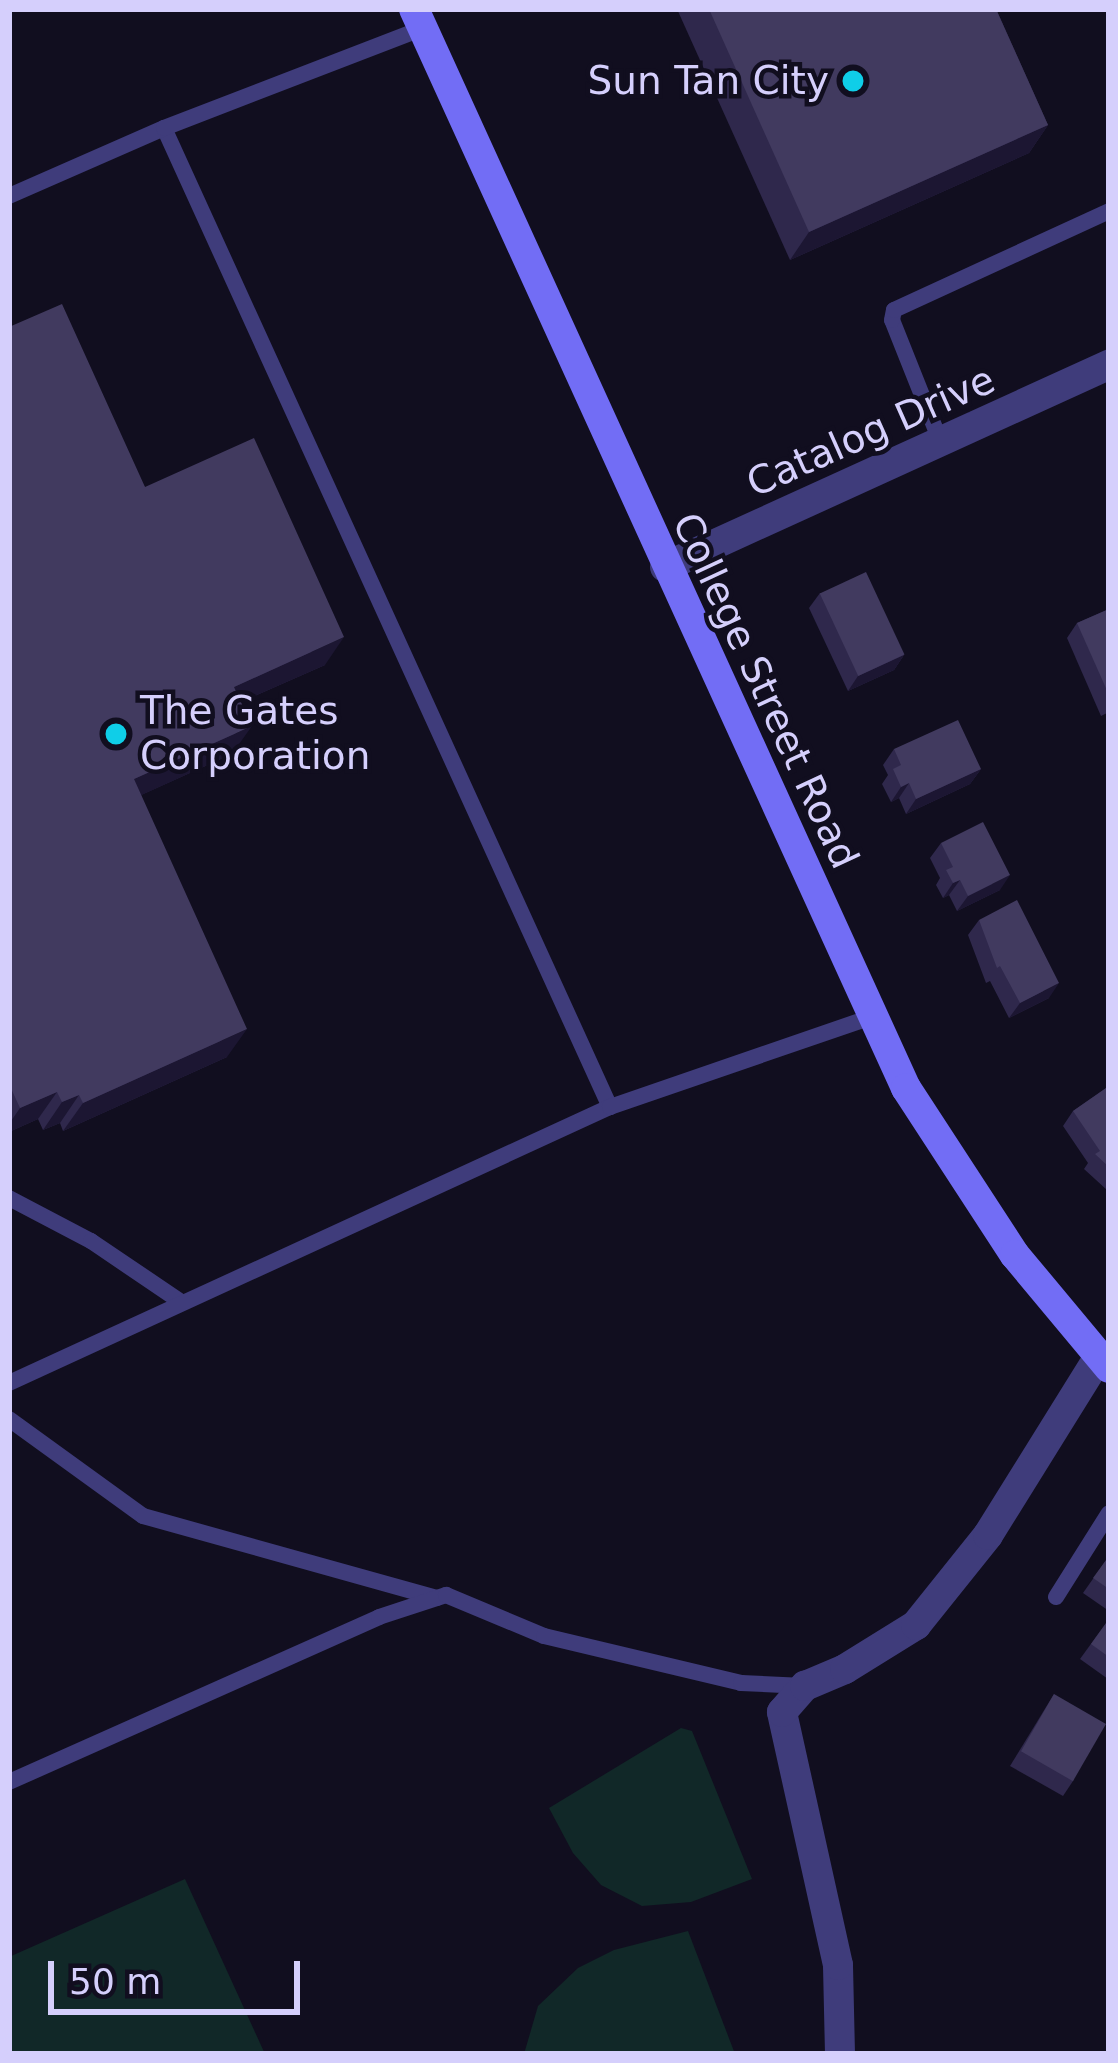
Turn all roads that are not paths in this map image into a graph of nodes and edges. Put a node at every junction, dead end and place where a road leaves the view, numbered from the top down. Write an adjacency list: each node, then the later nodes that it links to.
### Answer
1 (419, 19): 2 (lane); 7 (street, College Street Road)
2 (164, 128): 3 (lane); 9 (lane)
3 (9, 196)
4 (1109, 211): 6 (lane)
5 (1109, 365): 6 (street, Catalog Drive)
6 (941, 443): 7 (street, Catalog Drive)
7 (665, 567): 8 (street, College Street Road)
8 (872, 1017): 9 (lane); 12 (street, College Street Road)
9 (610, 1107): 11 (lane)
10 (9, 1198): 11 (lane)
11 (181, 1302): 13 (lane)
12 (1104, 1363): 18 (street)
13 (9, 1383)
14 (9, 1419): 16 (lane)
15 (1109, 1513): 17 (lane)
16 (438, 1598): 18 (lane); 19 (lane)
17 (1056, 1598)
18 (805, 1686): 20 (street)
19 (9, 1782)
20 (840, 2054)

